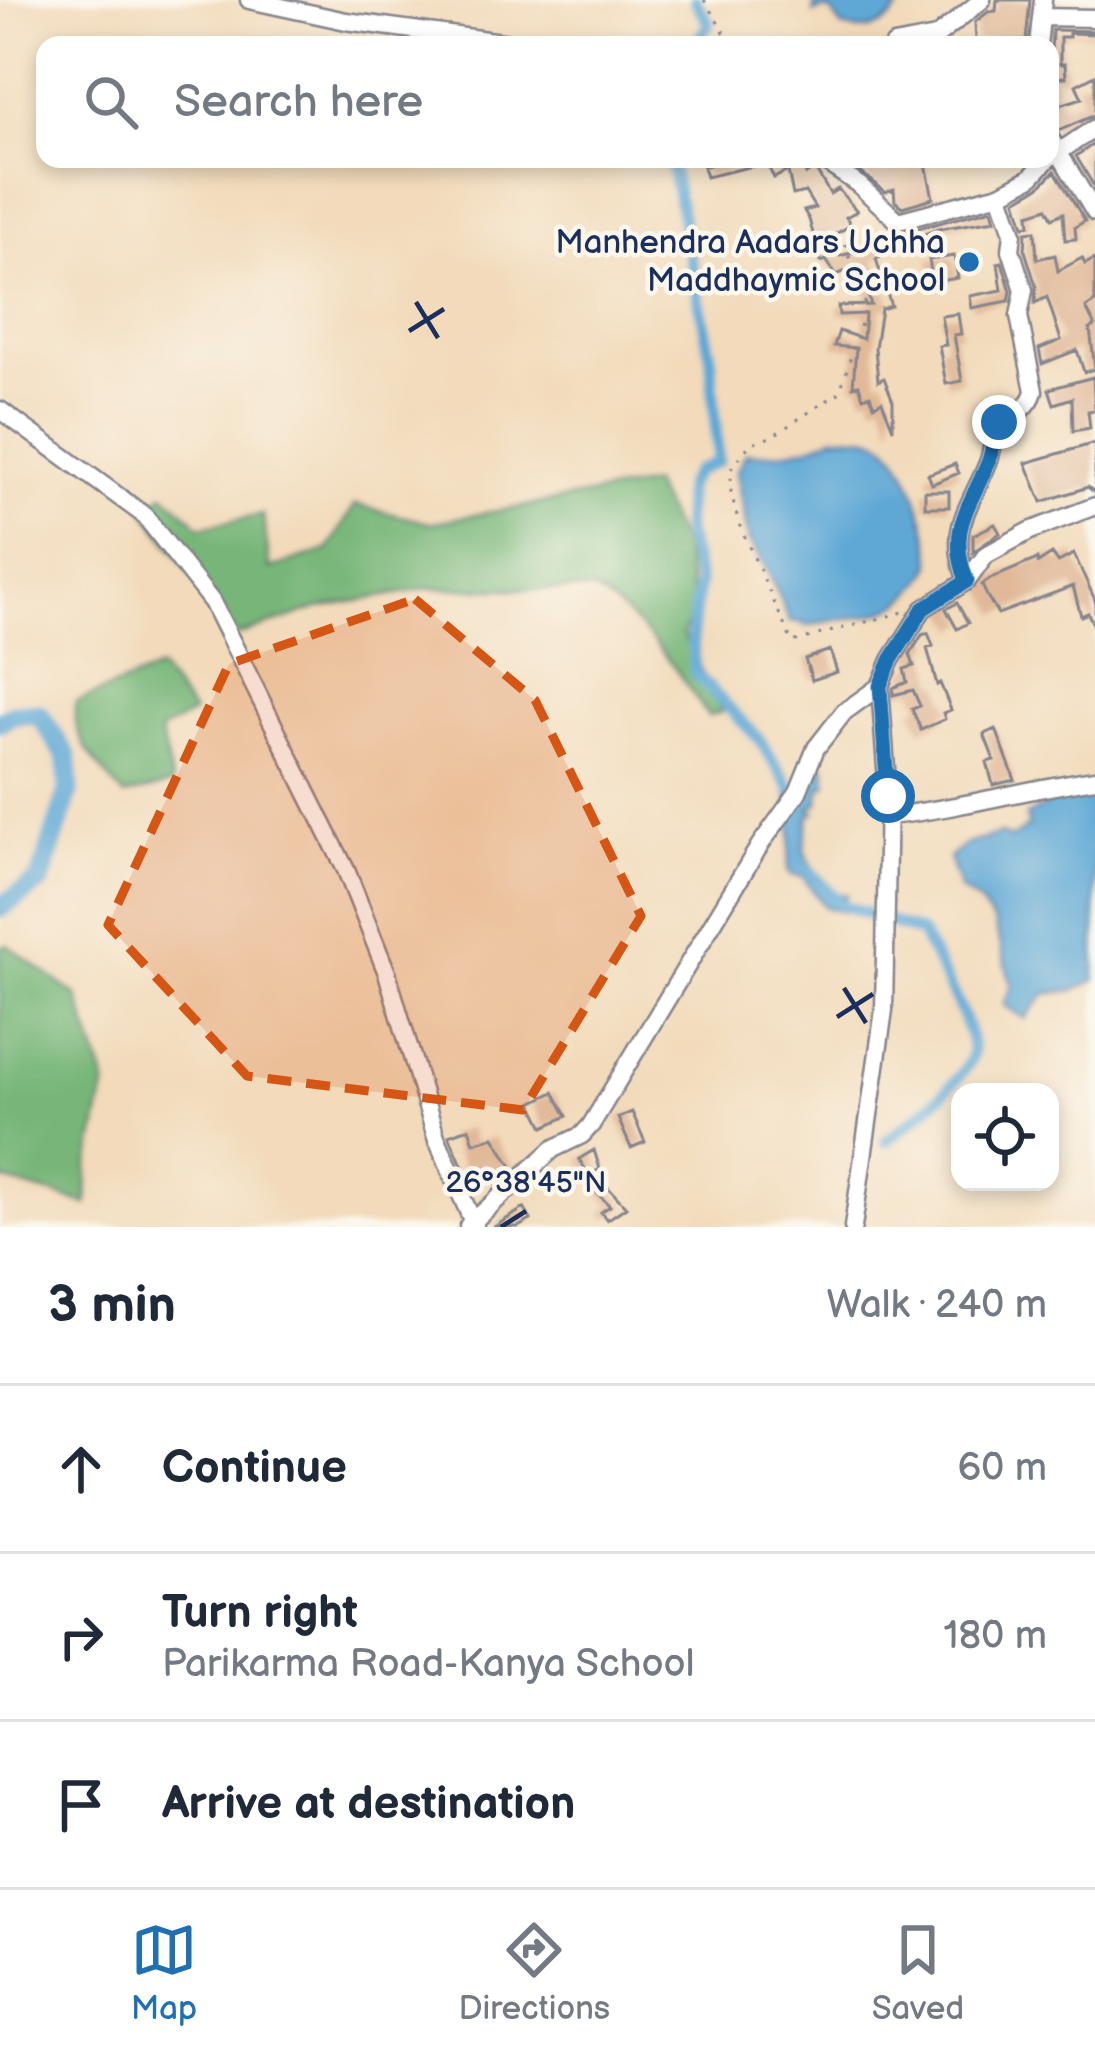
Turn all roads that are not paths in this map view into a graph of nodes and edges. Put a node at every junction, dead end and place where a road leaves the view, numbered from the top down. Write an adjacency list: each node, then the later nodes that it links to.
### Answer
1 (249, 0): 5 (street)
2 (982, 0): 6 (street)
3 (1042, 8): 4 (street)
4 (1095, 18)
5 (458, 36)
6 (937, 36)
7 (1095, 128): 8 (street)
8 (1059, 147)
9 (1059, 161): 13 (street)
10 (834, 168): 12 (street)
11 (1038, 168): 12 (street)
12 (1000, 194): 16 (street)
13 (1095, 213)
14 (0, 410): 20 (street)
15 (1095, 506): 16 (street)
16 (967, 581): 17 (street)
17 (880, 686): 19 (street); 20 (street)
18 (1095, 778): 19 (street)
19 (888, 816): 21 (street)
20 (472, 1225)
21 (853, 1227)

